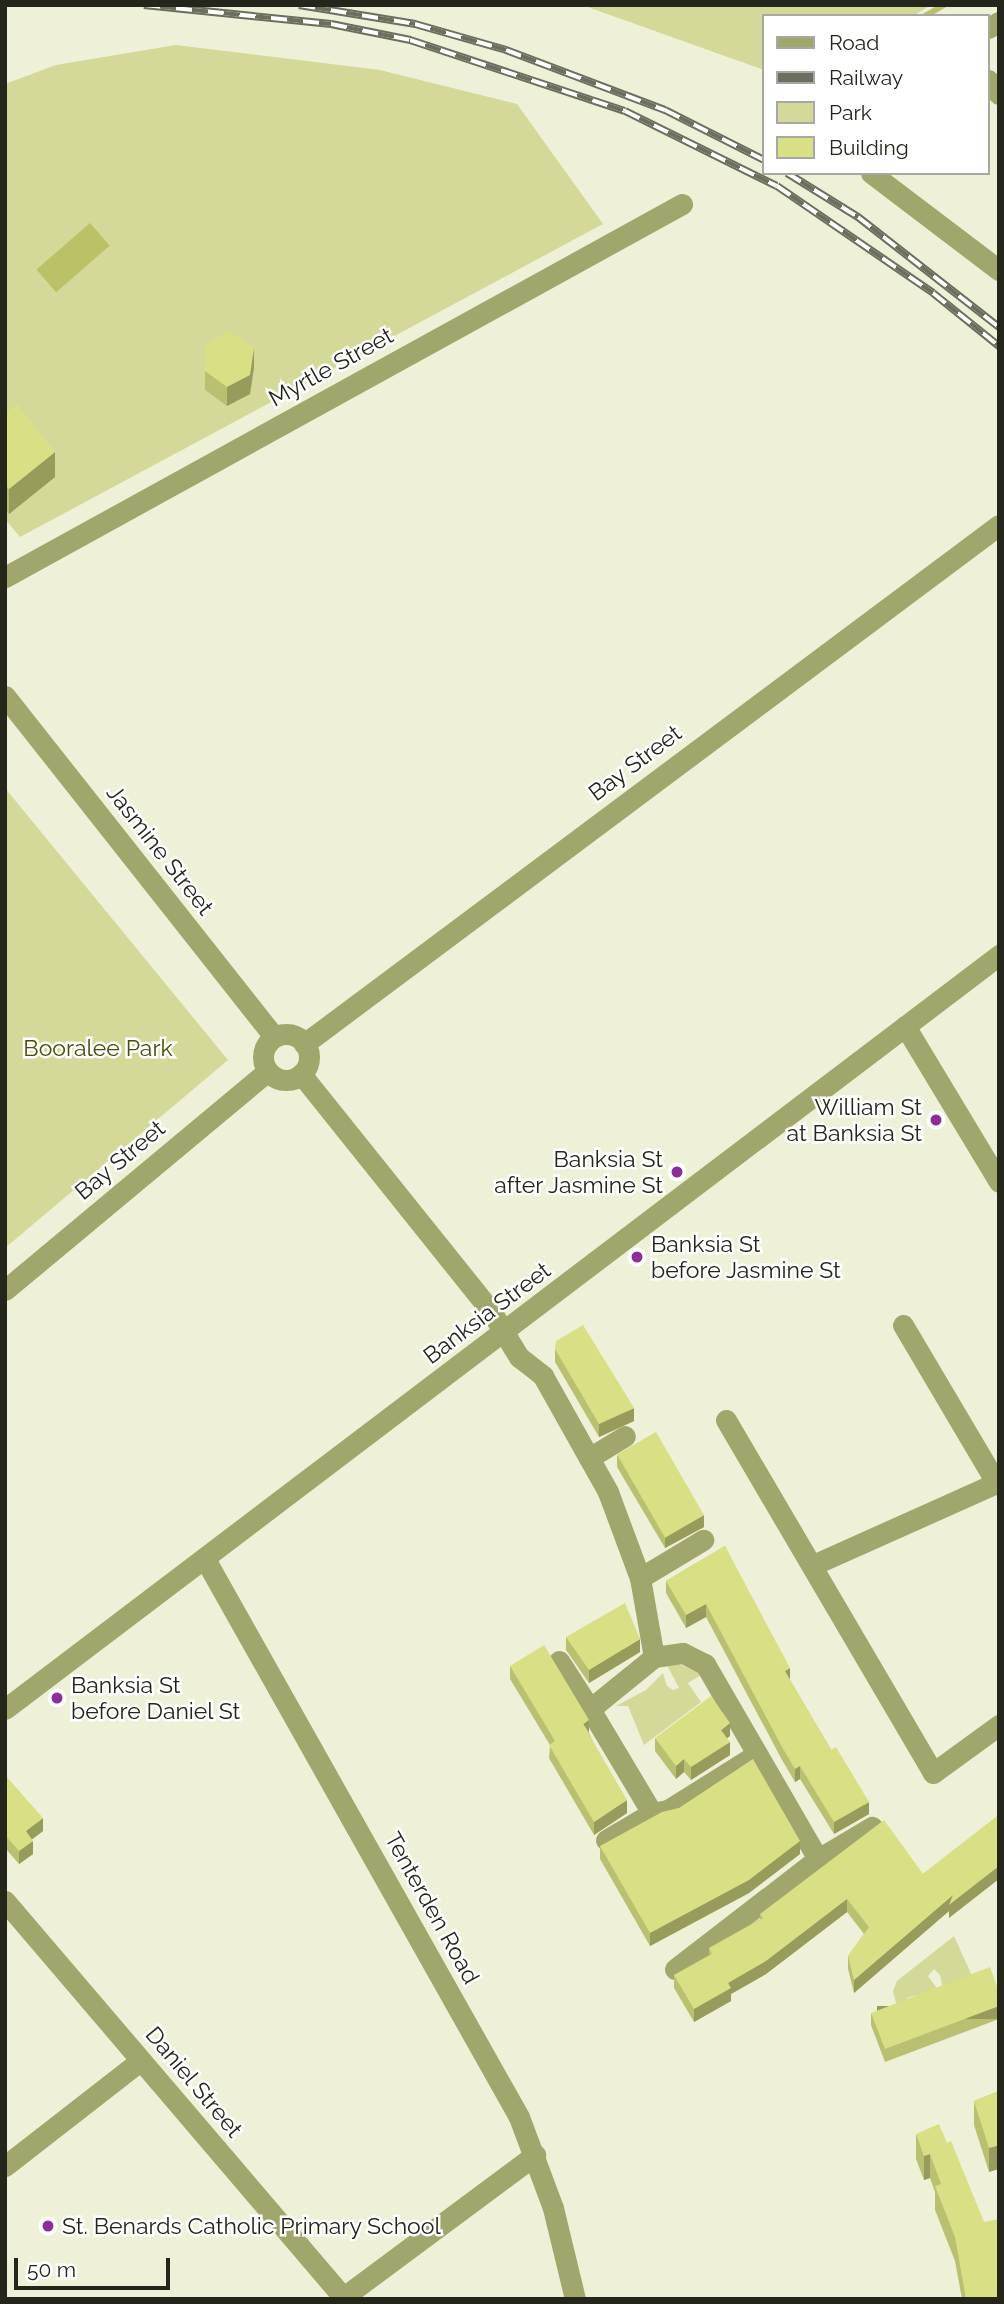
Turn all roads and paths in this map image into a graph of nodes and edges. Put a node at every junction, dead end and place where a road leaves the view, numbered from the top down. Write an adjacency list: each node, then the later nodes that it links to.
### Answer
1 (874, 175): 3 (street)
2 (682, 204): 5 (street, Myrtle Street)
3 (999, 270)
4 (999, 525): 10 (street, Bay Street)
5 (5, 577)
6 (5, 696): 9 (street, Jasmine Street)
7 (999, 956): 8 (street, Banksia Street)
8 (905, 1026): 13 (street); 16 (street, Banksia Street)
9 (274, 1037): 10 (street); 11 (street)
10 (304, 1044): 12 (street)
11 (268, 1072): 12 (street); 14 (street, Bay Street)
12 (301, 1074): 16 (street)
13 (999, 1182)
14 (5, 1290)
15 (902, 1325): 20 (street)
16 (506, 1332): 19 (street); 22 (street, Banksia Street)
17 (726, 1420): 23 (street)
18 (625, 1436): 19 (street)
19 (589, 1458): 24 (street)
20 (996, 1478): 23 (street)
21 (703, 1540): 24 (street)
22 (205, 1559): 27 (street, Banksia Street); 38 (street, Tenterden Road)
23 (813, 1565): 29 (street)
24 (640, 1578): 25 (street)
25 (654, 1657): 28 (street); 30 (street)
26 (559, 1661): 28 (street)
27 (5, 1709)
28 (590, 1709): 31 (street)
29 (999, 1725)
30 (757, 1754): 31 (street); 34 (street)
31 (652, 1813): 33 (street)
32 (872, 1828): 34 (street)
33 (606, 1840)
34 (818, 1858): 36 (street)
35 (5, 1901): 37 (street, Daniel Street)
36 (676, 1969)
37 (140, 2061): 39 (street); 40 (street, Daniel Street)
38 (535, 2155): 40 (street); 41 (street, Tenterden Road)
39 (5, 2166)
40 (342, 2298)
41 (575, 2299)

